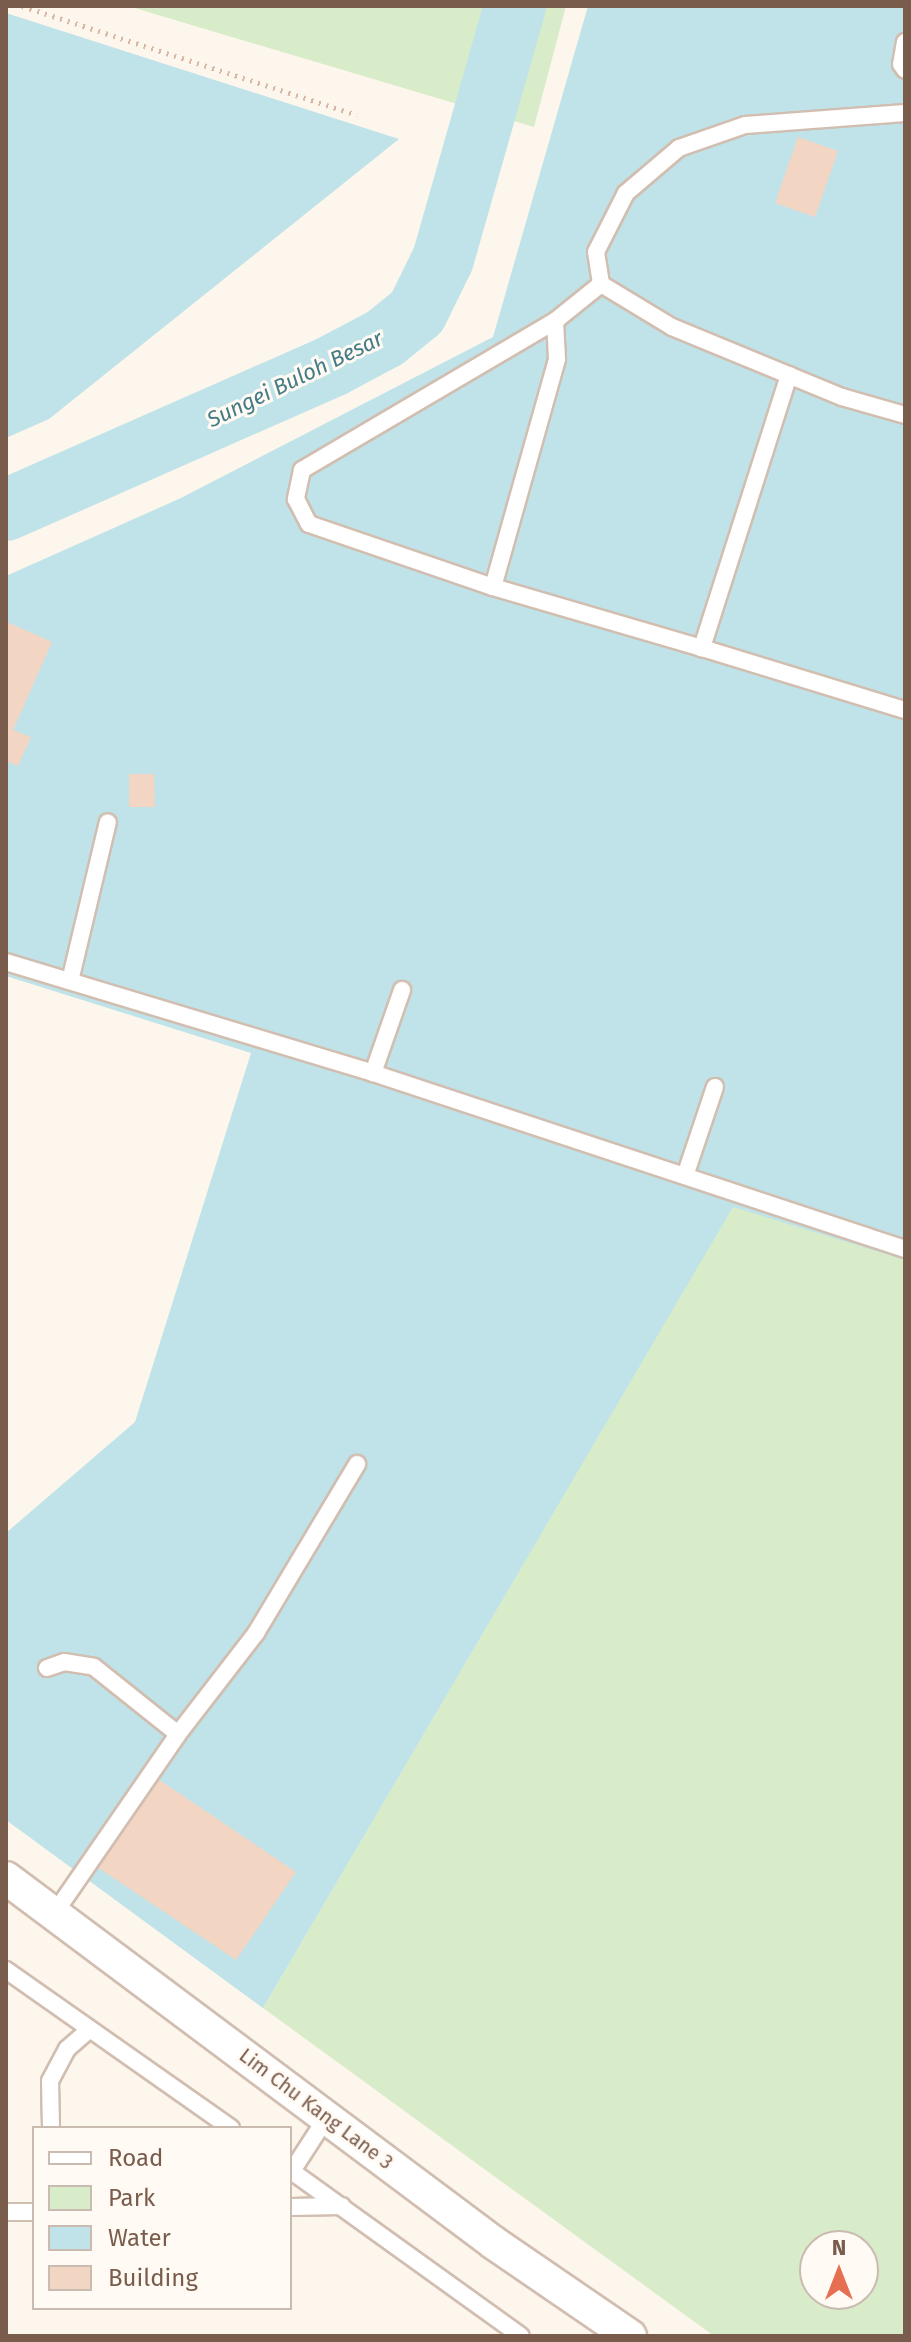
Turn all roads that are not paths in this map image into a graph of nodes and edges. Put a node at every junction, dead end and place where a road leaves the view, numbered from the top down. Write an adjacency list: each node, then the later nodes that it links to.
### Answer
1 (905, 42): 2 (lane)
2 (905, 70)
3 (905, 113): 4 (lane)
4 (601, 284): 5 (lane); 6 (lane)
5 (555, 321): 8 (lane); 8 (lane)
6 (789, 375): 7 (lane); 9 (lane)
7 (905, 415)
8 (493, 587): 9 (lane)
9 (702, 648): 10 (lane)
10 (905, 710)
11 (108, 822): 13 (lane)
12 (6, 962): 13 (lane)
13 (70, 981): 15 (lane)
14 (402, 990): 15 (lane)
15 (373, 1073): 17 (lane)
16 (715, 1087): 17 (lane)
17 (685, 1176): 18 (lane)
18 (905, 1249)
19 (357, 1464): 21 (lane)
20 (47, 1668): 21 (lane)
21 (178, 1734): 23 (lane)
22 (6, 1878): 23 (street, Lim Chu Kang Lane 3)
23 (54, 1914): 26 (street, Lim Chu Kang Lane 3)
24 (9, 1974): 25 (lane)
25 (90, 2029): 27 (lane); 28 (lane)
26 (327, 2117): 29 (lane); 36 (street, Lim Chu Kang Lane 3)
27 (51, 2126)
28 (228, 2126)
29 (292, 2169)
30 (292, 2171): 31 (lane)
31 (342, 2206): 32 (lane); 35 (lane)
32 (292, 2207)
33 (6, 2212): 34 (lane)
34 (32, 2212)
35 (521, 2336)
36 (630, 2336)

